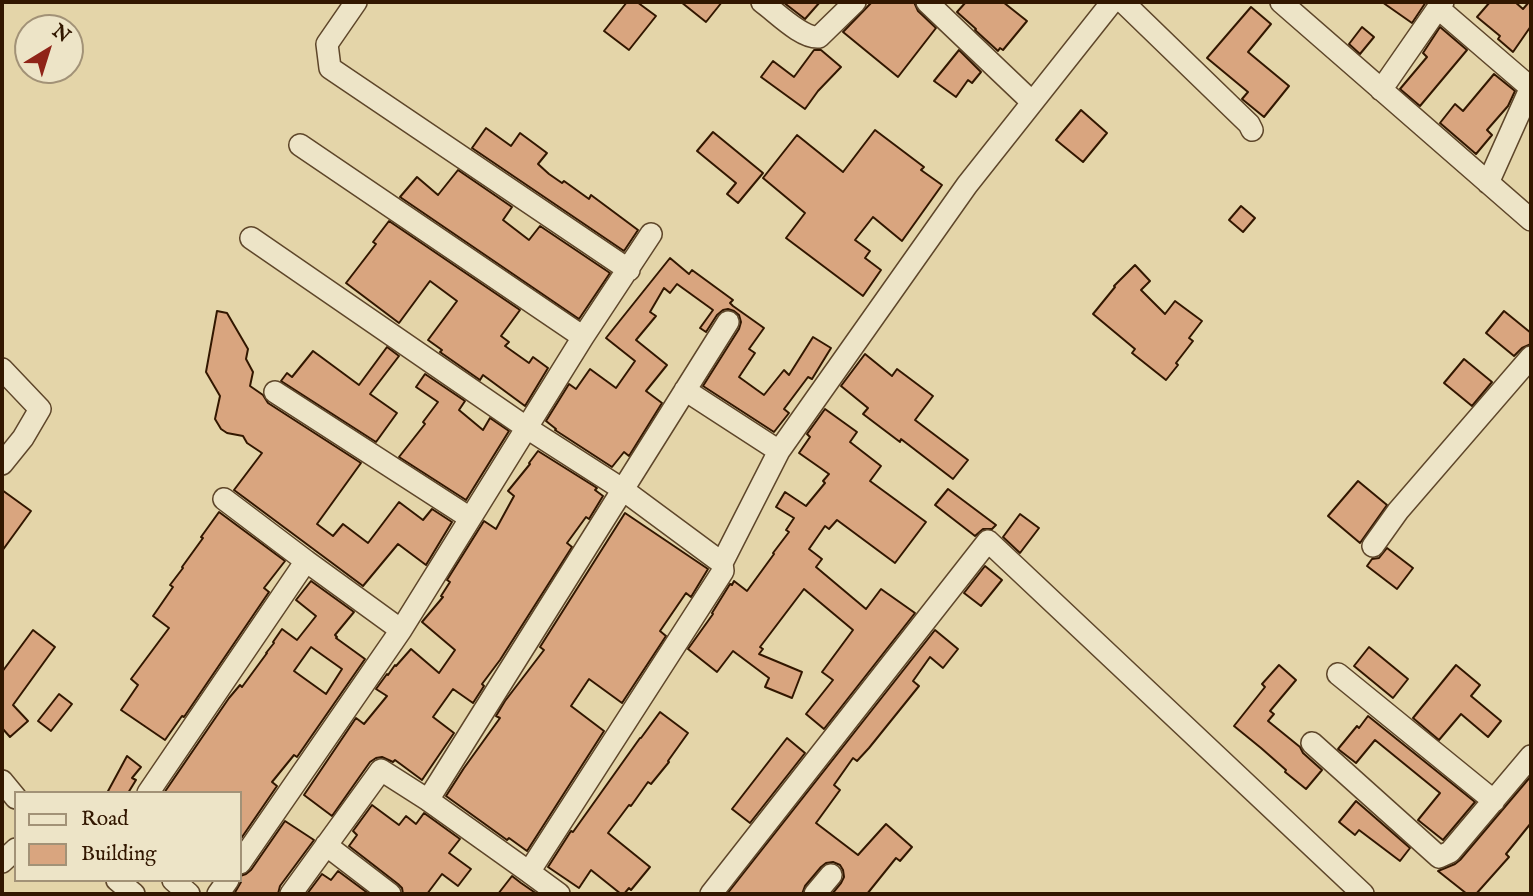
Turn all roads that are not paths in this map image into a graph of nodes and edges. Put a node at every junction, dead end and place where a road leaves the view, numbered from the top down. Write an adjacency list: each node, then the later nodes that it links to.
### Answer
1 (356, 2): 18 (street)
2 (762, 2): 3 (street)
3 (855, 2)
4 (927, 2): 11 (street)
5 (1112, 2): 11 (street)
6 (1123, 2): 12 (street)
7 (1281, 2): 10 (street)
8 (1440, 5): 9 (street); 10 (street)
9 (1531, 87): 14 (street)
10 (1381, 90): 14 (street)
11 (1032, 102): 26 (street)
12 (1252, 130)
13 (300, 145): 20 (street)
14 (1488, 183): 15 (street)
15 (1531, 220)
16 (651, 234): 18 (street)
17 (251, 238): 25 (street)
18 (629, 270): 20 (street)
19 (728, 322): 23 (street)
20 (583, 337): 25 (street)
21 (1531, 358): 31 (street)
22 (2, 369): 27 (street)
23 (685, 390): 26 (street); 28 (street)
24 (275, 393): 30 (street)
25 (527, 428): 28 (street); 30 (street)
26 (779, 451): 33 (street)
27 (2, 464)
28 (622, 489): 33 (street); 41 (street)
29 (224, 499): 32 (street)
30 (470, 518): 34 (street)
31 (1373, 546)
32 (306, 561): 34 (street); 39 (street)
33 (722, 563): 45 (street)
34 (401, 630): 44 (street)
35 (1338, 674): 42 (street)
36 (1312, 743): 42 (street)
37 (1531, 756): 42 (street)
38 (2, 781): 40 (street)
39 (149, 791)
40 (14, 796)
41 (428, 800): 43 (street); 45 (street)
42 (1494, 800)
43 (326, 845): 49 (street); 50 (street)
44 (242, 860)
45 (529, 872): 51 (street)
46 (831, 875): 53 (street)
47 (175, 882): 48 (street)
48 (189, 894)
49 (291, 894)
50 (390, 894)
51 (559, 894)
52 (711, 894): 54 (street)
53 (814, 894)
54 (1363, 894)

